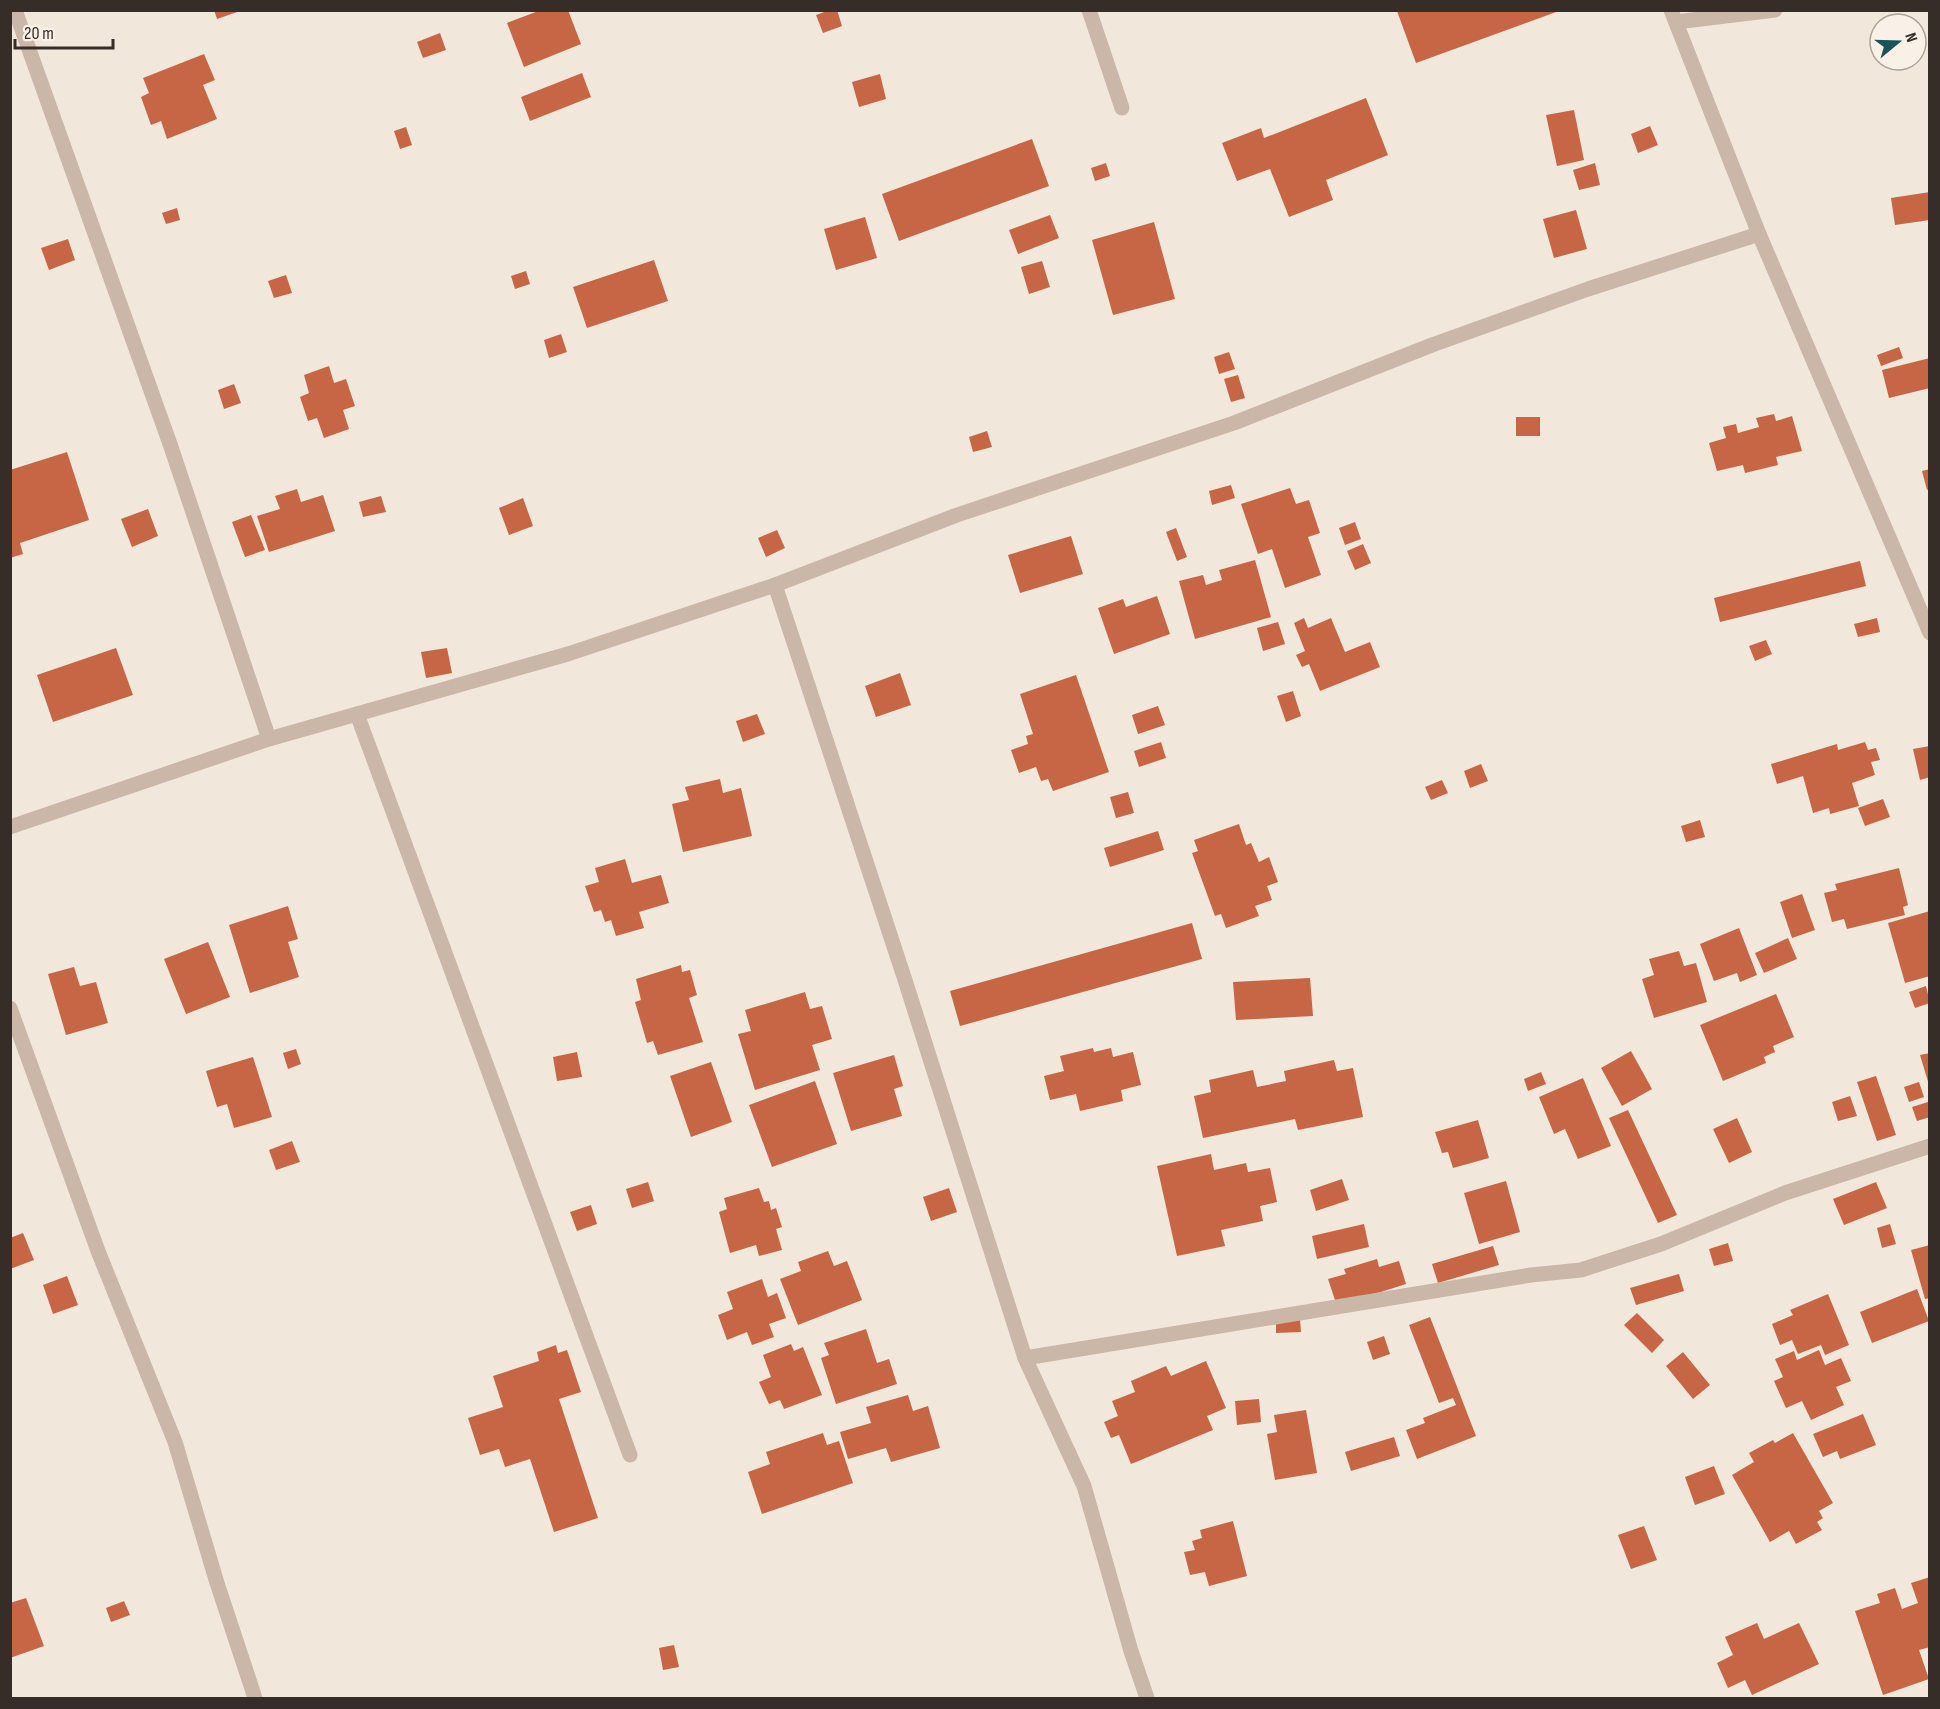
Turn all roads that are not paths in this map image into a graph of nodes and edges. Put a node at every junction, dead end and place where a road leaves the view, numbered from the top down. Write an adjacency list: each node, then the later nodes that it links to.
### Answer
1 (15, 10): 10 (street)
2 (1089, 10): 5 (street)
3 (1775, 10): 4 (street)
4 (1673, 16): 6 (street)
5 (1122, 108)
6 (1759, 234): 7 (street); 8 (street)
7 (775, 585): 9 (street); 14 (street)
8 (1929, 633)
9 (357, 714): 10 (street); 15 (street)
10 (269, 739): 11 (street)
11 (10, 827)
12 (10, 1008): 16 (street)
13 (1929, 1146): 14 (street)
14 (1025, 1358): 17 (street)
15 (630, 1455)
16 (255, 1698)
17 (1147, 1698)

